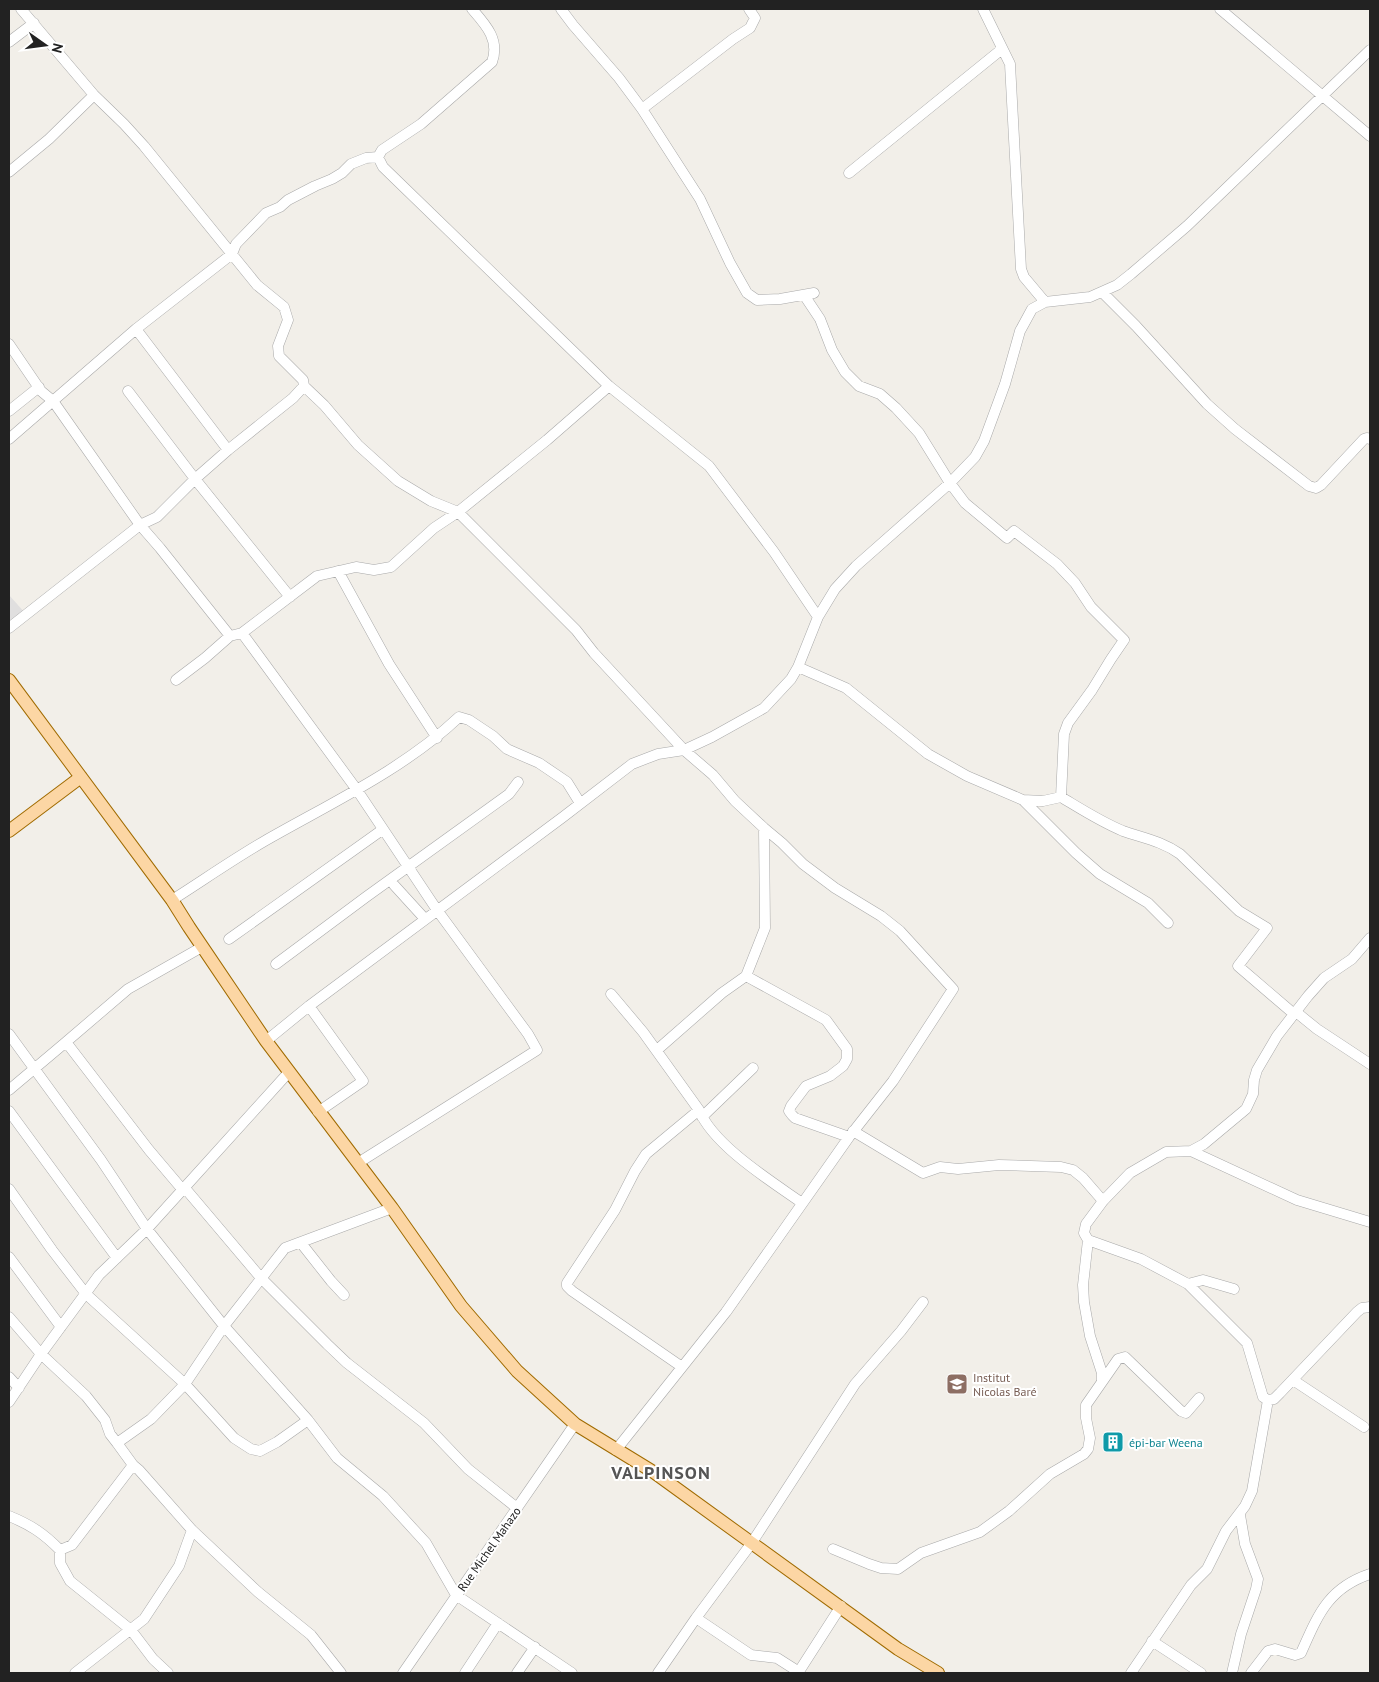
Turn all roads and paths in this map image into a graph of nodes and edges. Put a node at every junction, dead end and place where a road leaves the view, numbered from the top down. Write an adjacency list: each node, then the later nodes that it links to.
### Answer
1 (21, 9): 7 (street)
2 (472, 9): 15 (street)
3 (561, 9): 13 (street)
4 (749, 9): 13 (street)
5 (983, 9): 9 (street)
6 (1220, 9): 12 (street)
7 (34, 23): 8 (street); 11 (street)
8 (9, 42)
9 (1002, 49): 17 (street); 20 (street)
10 (1370, 50): 12 (street)
11 (94, 95): 16 (street); 18 (street)
12 (1324, 96): 14 (street); 19 (street)
13 (642, 109): 33 (street)
14 (1370, 136)
15 (378, 157): 18 (street); 24 (street)
16 (9, 172)
17 (849, 173)
18 (232, 254): 21 (street); 23 (street)
19 (1103, 293): 20 (street); 30 (street)
20 (1045, 302): 33 (street)
21 (136, 329): 27 (street); 31 (street)
22 (9, 344): 25 (street)
23 (304, 386): 31 (street); 34 (street)
24 (609, 386): 34 (street); 38 (street)
25 (39, 387): 27 (street); 28 (street)
26 (128, 391): 32 (street)
27 (53, 401): 29 (street); 35 (street)
28 (9, 410)
29 (9, 439)
30 (1370, 439)
31 (228, 450): 32 (street)
32 (195, 478): 35 (street); 37 (street)
33 (950, 483): 38 (street); 50 (street)
34 (458, 512): 36 (street); 46 (street)
35 (140, 525): 39 (street); 41 (street)
36 (338, 571): 37 (street); 45 (street)
37 (290, 596): 40 (street)
38 (818, 618): 42 (street)
39 (9, 628)
40 (242, 633): 41 (street); 49 (street)
41 (230, 636): 44 (street)
42 (798, 667): 46 (street); 51 (street)
43 (9, 680): 47 (main road)
44 (176, 680)
45 (437, 738): 49 (street); 52 (street)
46 (684, 750): 52 (street); 53 (street)
47 (81, 777): 55 (main road); 58 (main road)
48 (518, 782): 56 (street)
49 (357, 790): 54 (street); 58 (street)
50 (1061, 798): 51 (street); 69 (street)
51 (1023, 800): 61 (street)
52 (580, 803): 59 (street)
53 (764, 828): 66 (street); 82 (street)
54 (382, 830): 56 (street); 63 (street)
55 (9, 831)
56 (408, 867): 59 (street); 65 (street)
57 (394, 885): 60 (street)
58 (172, 900): 64 (main road)
59 (437, 910): 60 (street); 84 (street)
60 (426, 918): 68 (street)
61 (1168, 923)
62 (1370, 938): 69 (street)
63 (229, 939)
64 (202, 947): 71 (main road); 72 (street)
65 (276, 964)
66 (746, 976): 73 (street); 82 (street)
67 (611, 994): 73 (street)
68 (309, 1006): 71 (street); 80 (street)
69 (1295, 1013): 74 (street); 83 (street)
70 (9, 1034): 76 (street)
71 (266, 1041): 77 (main road)
72 (66, 1042): 76 (street); 85 (street)
73 (657, 1050): 81 (street)
74 (1370, 1064)
75 (753, 1068): 81 (street)
76 (34, 1070): 78 (street); 91 (street)
77 (289, 1072): 80 (main road); 85 (street)
78 (9, 1090)
79 (9, 1111): 95 (street)
80 (318, 1112): 84 (main road)
81 (700, 1113): 88 (street); 107 (street)
82 (851, 1134): 87 (street); 88 (street)
83 (1191, 1151): 87 (street); 90 (street)
84 (358, 1163): 89 (main road)
85 (183, 1188): 91 (street); 96 (street)
86 (9, 1189): 99 (street)
87 (1103, 1201): 92 (street)
88 (802, 1203): 107 (street)
89 (392, 1208): 93 (street); 117 (main road)
90 (1370, 1222)
91 (147, 1229): 95 (street); 104 (street)
92 (1088, 1240): 97 (street); 110 (street)
93 (301, 1243): 96 (street); 100 (street)
94 (9, 1257): 105 (street)
95 (117, 1258): 99 (street)
96 (261, 1278): 104 (street); 122 (street)
97 (1188, 1284): 98 (street); 114 (street)
98 (1234, 1289)
99 (86, 1294): 105 (street); 111 (street)
100 (344, 1294)
101 (923, 1302): 126 (street)
102 (1370, 1307): 109 (street)
103 (10, 1323): 106 (street)
104 (224, 1326): 111 (street); 116 (street)
105 (60, 1327): 106 (street)
106 (41, 1354): 112 (street); 119 (street)
107 (682, 1367): 120 (street)
108 (9, 1377): 112 (street)
109 (1293, 1380): 114 (street); 118 (street)
110 (1102, 1382): 113 (street); 127 (street)
111 (185, 1384): 116 (street); 119 (street)
112 (19, 1388): 115 (street)
113 (1198, 1398)
114 (1268, 1400): 123 (street)
115 (9, 1402)
116 (308, 1420): 130 (street)
117 (575, 1424): 120 (main road); 122 (street, Rue Michel Mahazo)
118 (1364, 1427)
119 (117, 1444): 121 (street)
120 (616, 1450): 126 (main road)
121 (133, 1465): 125 (street); 128 (street)
122 (517, 1508): 130 (street, Rue Michel Mahazo)
123 (1240, 1515): 135 (street); 149 (street)
124 (9, 1516): 128 (street)
125 (192, 1530): 134 (street); 140 (street)
126 (751, 1544): 131 (main road); 132 (street)
127 (833, 1549)
128 (60, 1550): 134 (street)
129 (1370, 1574): 150 (street)
130 (456, 1595): 133 (street); 141 (street, Rue Michel Mahazo)
131 (841, 1606): 137 (street); 146 (main road)
132 (696, 1618): 137 (street); 145 (street)
133 (498, 1623): 136 (street); 142 (street)
134 (130, 1630): 138 (street); 139 (street)
135 (1152, 1641): 147 (street); 148 (street)
136 (535, 1647): 143 (street); 144 (street)
137 (799, 1672)
138 (75, 1673)
139 (168, 1673)
140 (341, 1673)
141 (403, 1673)
142 (465, 1673)
143 (517, 1673)
144 (571, 1673)
145 (658, 1673)
146 (938, 1673)
147 (1131, 1673)
148 (1201, 1673)
149 (1232, 1673)
150 (1250, 1673)

